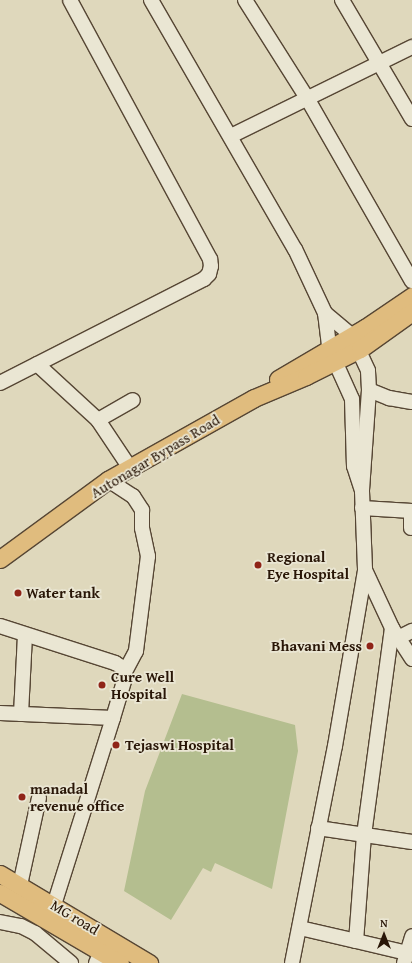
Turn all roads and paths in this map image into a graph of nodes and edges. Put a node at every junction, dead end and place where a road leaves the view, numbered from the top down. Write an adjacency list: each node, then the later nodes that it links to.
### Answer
1 (70, 0): 16 (street)
2 (151, 0): 9 (street)
3 (245, 0): 7 (street)
4 (342, 0): 6 (street)
5 (412, 47): 6 (street)
6 (379, 64): 7 (street); 8 (street)
7 (307, 98): 9 (street); 10 (street)
8 (412, 119)
9 (231, 136): 13 (street)
10 (412, 281)
11 (412, 296): 14 (main road, Autonagar Bypass Road)
12 (412, 312): 14 (main road, Autonagar Bypass Road)
13 (325, 313): 14 (street); 15 (street)
14 (356, 343): 15 (main road, Autonagar Bypass Road); 18 (street)
15 (332, 355): 22 (main road, Autonagar Bypass Road); 24 (street)
16 (37, 364): 17 (street); 21 (street)
17 (0, 383)
18 (369, 390): 20 (street); 24 (street)
19 (133, 400): 21 (street)
20 (412, 402)
21 (98, 420): 22 (street)
22 (130, 468): 23 (main road, Autonagar Bypass Road)
23 (108, 480): 28 (main road, Autonagar Bypass Road); 35 (street)
24 (362, 491): 25 (street)
25 (362, 508): 26 (street); 29 (street)
26 (412, 511): 27 (street)
27 (411, 528)
28 (0, 559)
29 (365, 570): 32 (street); 40 (street)
30 (0, 626): 33 (street)
31 (412, 631): 32 (street)
32 (395, 633): 34 (street); 41 (street)
33 (25, 635): 35 (street); 37 (street)
34 (412, 658)
35 (125, 672): 38 (street)
36 (0, 713): 37 (street)
37 (21, 714): 38 (street)
38 (113, 718): 46 (street)
39 (39, 798): 44 (street)
40 (318, 828): 41 (street); 48 (street)
41 (364, 835): 42 (street); 50 (street)
42 (412, 842)
43 (0, 874): 44 (main road, MG road)
44 (20, 885): 46 (main road, MG road)
45 (0, 893): 51 (main road, MG road)
46 (54, 905): 55 (main road, MG road)
47 (0, 922): 53 (street)
48 (300, 928): 50 (street); 56 (street)
49 (412, 936): 52 (street)
50 (356, 941): 52 (street)
51 (99, 957): 54 (main road, MG road)
52 (405, 958)
53 (71, 963)
54 (120, 963)
55 (149, 963)
56 (292, 963)

